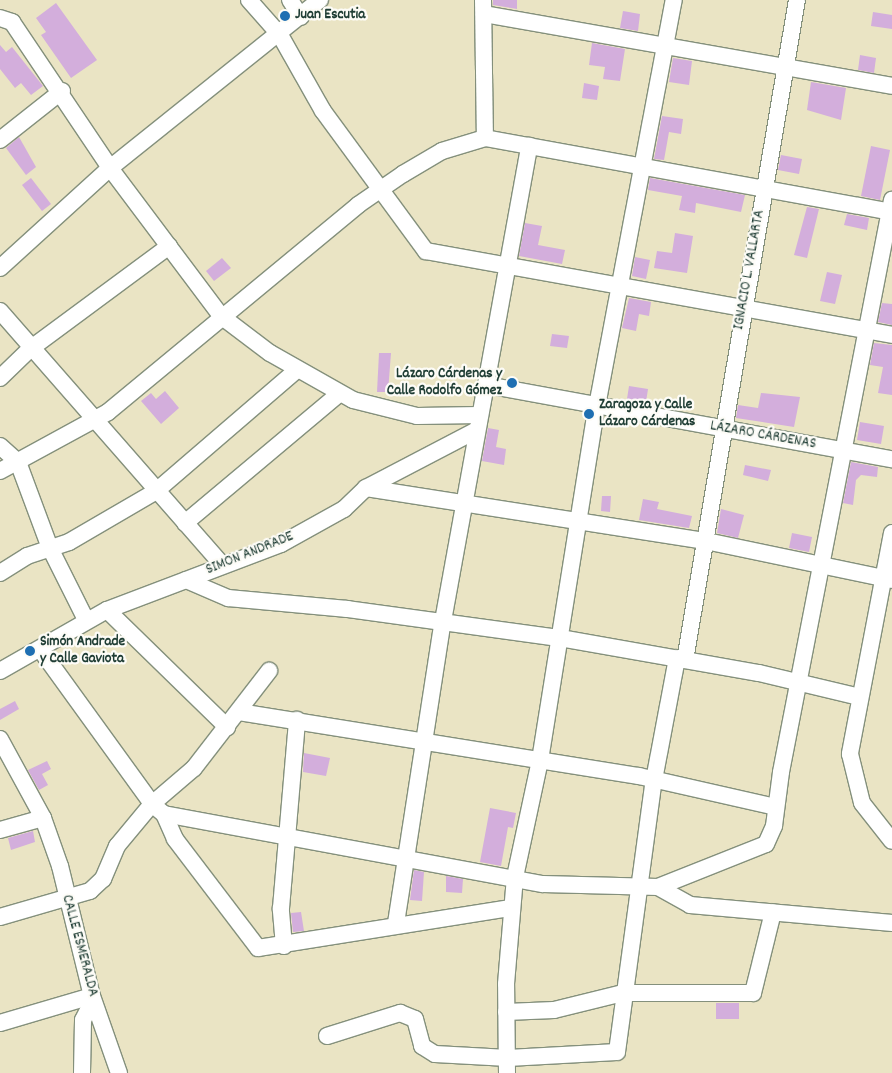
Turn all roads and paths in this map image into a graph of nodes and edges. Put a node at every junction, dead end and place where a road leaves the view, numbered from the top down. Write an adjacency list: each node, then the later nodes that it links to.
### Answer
1 (249, 0): 9 (street)
2 (290, 0): 7 (street)
3 (320, 0): 7 (street)
4 (674, 0): 10 (street)
5 (797, 0): 11 (street, IGNACIO L. VALLARTA)
6 (484, 7): 10 (street); 14 (street)
7 (301, 17): 9 (street)
8 (0, 18): 13 (street)
9 (280, 35): 18 (street); 20 (street)
10 (665, 46): 11 (street); 17 (street)
11 (785, 68): 12 (street); 19 (street, IGNACIO L. VALLARTA)
12 (892, 86)
13 (62, 91): 15 (street); 18 (street)
14 (484, 138): 16 (street); 20 (street)
15 (0, 140)
16 (529, 146): 17 (street); 24 (street)
17 (642, 165): 19 (street); 25 (street)
18 (110, 168): 22 (street); 23 (street)
19 (764, 190): 21 (street); 26 (street, IGNACIO L. VALLARTA)
20 (380, 192): 24 (street); 28 (street)
21 (891, 208): 29 (street)
22 (169, 246): 28 (street); 31 (street)
23 (0, 268)
24 (508, 268): 25 (street); 34 (street)
25 (623, 288): 26 (street); 36 (street)
26 (743, 310): 29 (street); 39 (street, IGNACIO L. VALLARTA)
27 (0, 312): 31 (street)
28 (221, 316): 32 (street); 37 (street)
29 (866, 330): 30 (street); 41 (street)
30 (892, 335)
31 (30, 349): 33 (street); 37 (street)
32 (297, 370): 35 (street); 46 (street)
33 (0, 378)
34 (487, 385): 36 (street, LÁZARO CÁRDENAS); 38 (street)
35 (339, 394): 38 (street); 49 (street)
36 (597, 406): 39 (street, LÁZARO CÁRDENAS); 48 (street)
37 (95, 421): 43 (street); 46 (street)
38 (478, 422): 45 (street, SIMON ANDRADE); 47 (street)
39 (722, 428): 41 (street, LÁZARO CÁRDENAS); 51 (street, IGNACIO L. VALLARTA)
40 (0, 446): 43 (street)
41 (842, 451): 42 (street, LÁZARO CÁRDENAS); 54 (street)
42 (892, 459)
43 (18, 462): 44 (street); 52 (street)
44 (0, 471)
45 (366, 488): 47 (street); 53 (street, SIMON ANDRADE)
46 (155, 492): 49 (street); 52 (street)
47 (467, 503): 48 (street); 60 (street)
48 (578, 521): 51 (street); 61 (street)
49 (185, 523): 53 (street)
50 (892, 533): 56 (street)
51 (706, 541): 54 (street); 63 (street, IGNACIO L. VALLARTA)
52 (50, 548): 55 (street); 59 (street)
53 (222, 565): 57 (street, SIMON ANDRADE)
54 (824, 565): 56 (street); 66 (street)
55 (0, 573)
56 (888, 579): 67 (street)
57 (186, 580): 58 (street, SIMON ANDRADE); 60 (street)
58 (107, 610): 59 (street, SIMON ANDRADE); 70 (street)
59 (86, 620): 62 (street, SIMON ANDRADE)
60 (443, 621): 61 (street); 72 (street)
61 (560, 638): 63 (street); 73 (street)
62 (40, 649): 64 (street, SIMON ANDRADE); 76 (street)
63 (681, 659): 66 (street); 74 (street, IGNACIO L. VALLARTA)
64 (0, 670)
65 (269, 671): 68 (street)
66 (798, 681): 67 (street); 75 (street)
67 (860, 696): 80 (street)
68 (239, 712): 69 (street); 70 (street)
69 (297, 720): 72 (street); 79 (street)
70 (227, 727): 76 (street)
71 (0, 739): 77 (street, CALLE ESMERALDA)
72 (425, 741): 73 (street); 81 (street)
73 (540, 760): 74 (street); 82 (street)
74 (654, 780): 75 (street); 83 (street, IGNACIO L. VALLARTA)
75 (775, 807): 83 (street)
76 (158, 809): 79 (street); 84 (street); 90 (street)
77 (43, 818): 78 (street); 84 (street, CALLE ESMERALDA)
78 (0, 830)
79 (288, 839): 81 (street); 90 (street)
80 (892, 840)
81 (404, 856): 82 (street); 88 (street)
82 (515, 877): 83 (street); 85 (street)
83 (650, 886): 86 (street); 91 (street, IGNACIO L. VALLARTA)
84 (66, 901): 87 (street); 92 (street, CALLE ESMERALDA)
85 (511, 908): 88 (street); 93 (street)
86 (773, 912): 89 (street); 91 (street)
87 (0, 917)
88 (396, 923): 90 (street)
89 (892, 923)
90 (284, 946)
91 (623, 993): 93 (street); 96 (street, IGNACIO L. VALLARTA)
92 (92, 998): 94 (street); 97 (street); 98 (street, CALLE ESMERALDA)
93 (506, 1012): 96 (street)
94 (0, 1022)
95 (327, 1036): 96 (street)
96 (508, 1065)
97 (82, 1073)
98 (119, 1073)

